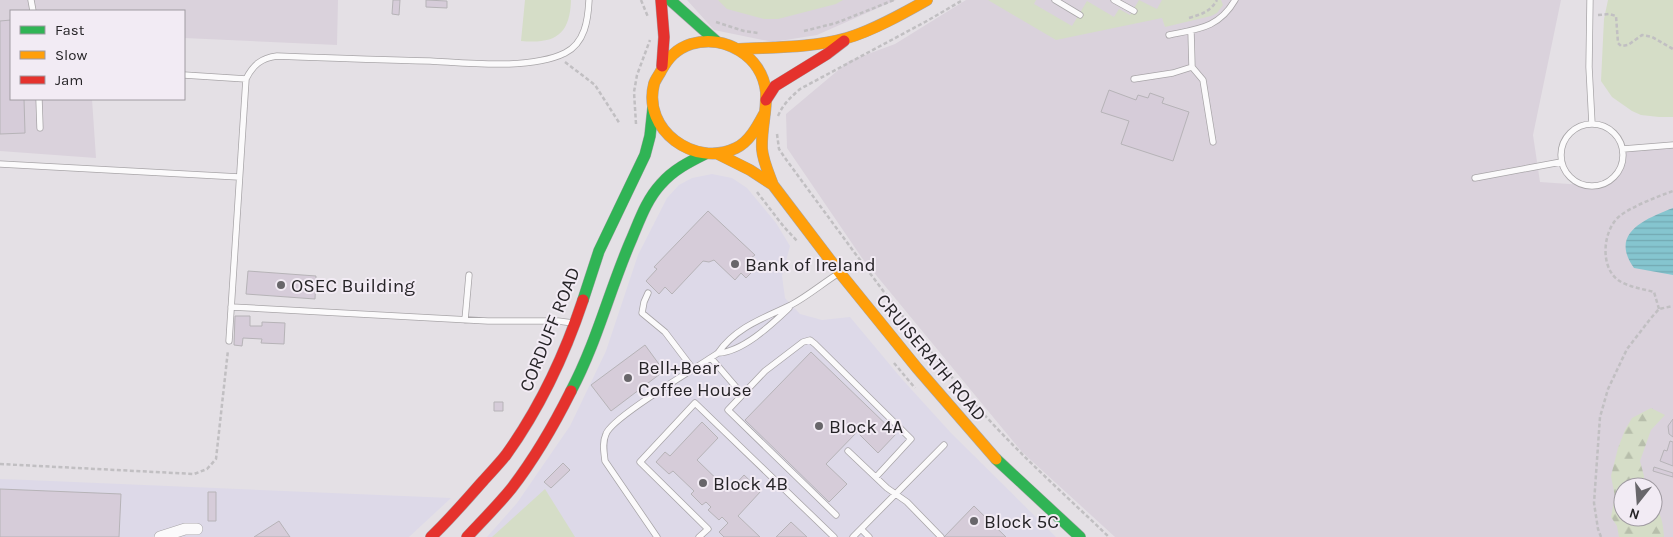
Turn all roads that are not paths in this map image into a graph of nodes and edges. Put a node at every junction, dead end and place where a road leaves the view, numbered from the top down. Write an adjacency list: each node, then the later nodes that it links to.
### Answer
1 (589, 0): 19 (lane)
2 (661, 0): 16 (main road)
3 (670, 0): 14 (main road)
4 (927, 0): 13 (main road)
5 (1055, 0): 10 (lane)
6 (1114, 0): 9 (lane)
7 (1235, 0): 11 (lane)
8 (1590, 0): 25 (lane)
9 (1134, 11)
10 (1080, 15)
11 (1191, 30): 12 (lane); 17 (lane)
12 (1169, 35)
13 (847, 38): 15 (main road); 22 (main road)
14 (716, 42): 15 (main road); 16 (main road)
15 (739, 49): 22 (main road)
16 (662, 66): 23 (main road)
17 (1192, 67): 20 (lane); 27 (lane)
18 (185, 75): 19 (lane)
19 (246, 79): 34 (lane)
20 (1134, 79)
21 (39, 100): 26 (lane)
22 (766, 100): 24 (main road)
23 (653, 108): 30 (main road); 43 (main road, CORDUFF ROAD)
24 (764, 114): 31 (main road); 36 (main road, CRUISERATH ROAD)
25 (1592, 124): 29 (lane); 32 (lane)
26 (40, 128)
27 (1213, 142)
28 (1673, 146): 29 (lane)
29 (1623, 150): 32 (lane)
30 (704, 154): 31 (main road); 58 (main road)
31 (718, 154): 36 (main road, CRUISERATH ROAD)
32 (1561, 162): 35 (lane)
33 (0, 164): 34 (lane)
34 (238, 177): 41 (lane)
35 (1475, 178)
36 (773, 185): 37 (main road, CRUISERATH ROAD)
37 (840, 272): 40 (lane); 65 (main road, CRUISERATH ROAD)
38 (468, 276): 42 (lane)
39 (648, 293): 47 (lane)
40 (792, 304): 45 (lane); 45 (lane)
41 (231, 307): 42 (lane); 44 (lane)
42 (465, 320): 43 (lane)
43 (575, 323): 57 (main road, CORDUFF ROAD)
44 (229, 341)
45 (718, 353): 46 (lane)
46 (711, 358): 47 (lane); 48 (lane)
47 (693, 370): 59 (lane)
48 (742, 394): 51 (lane); 53 (lane)
49 (944, 445): 52 (lane)
50 (848, 451): 51 (lane)
51 (876, 477): 52 (lane)
52 (896, 493): 55 (lane); 64 (lane)
53 (836, 515)
54 (197, 529): 56 (street)
55 (860, 529): 62 (lane); 63 (lane)
56 (160, 537)
57 (431, 537)
58 (467, 537)
59 (657, 537)
60 (699, 537): 61 (lane)
61 (834, 537)
62 (853, 537)
63 (869, 537)
64 (941, 537)
65 (1080, 537)

